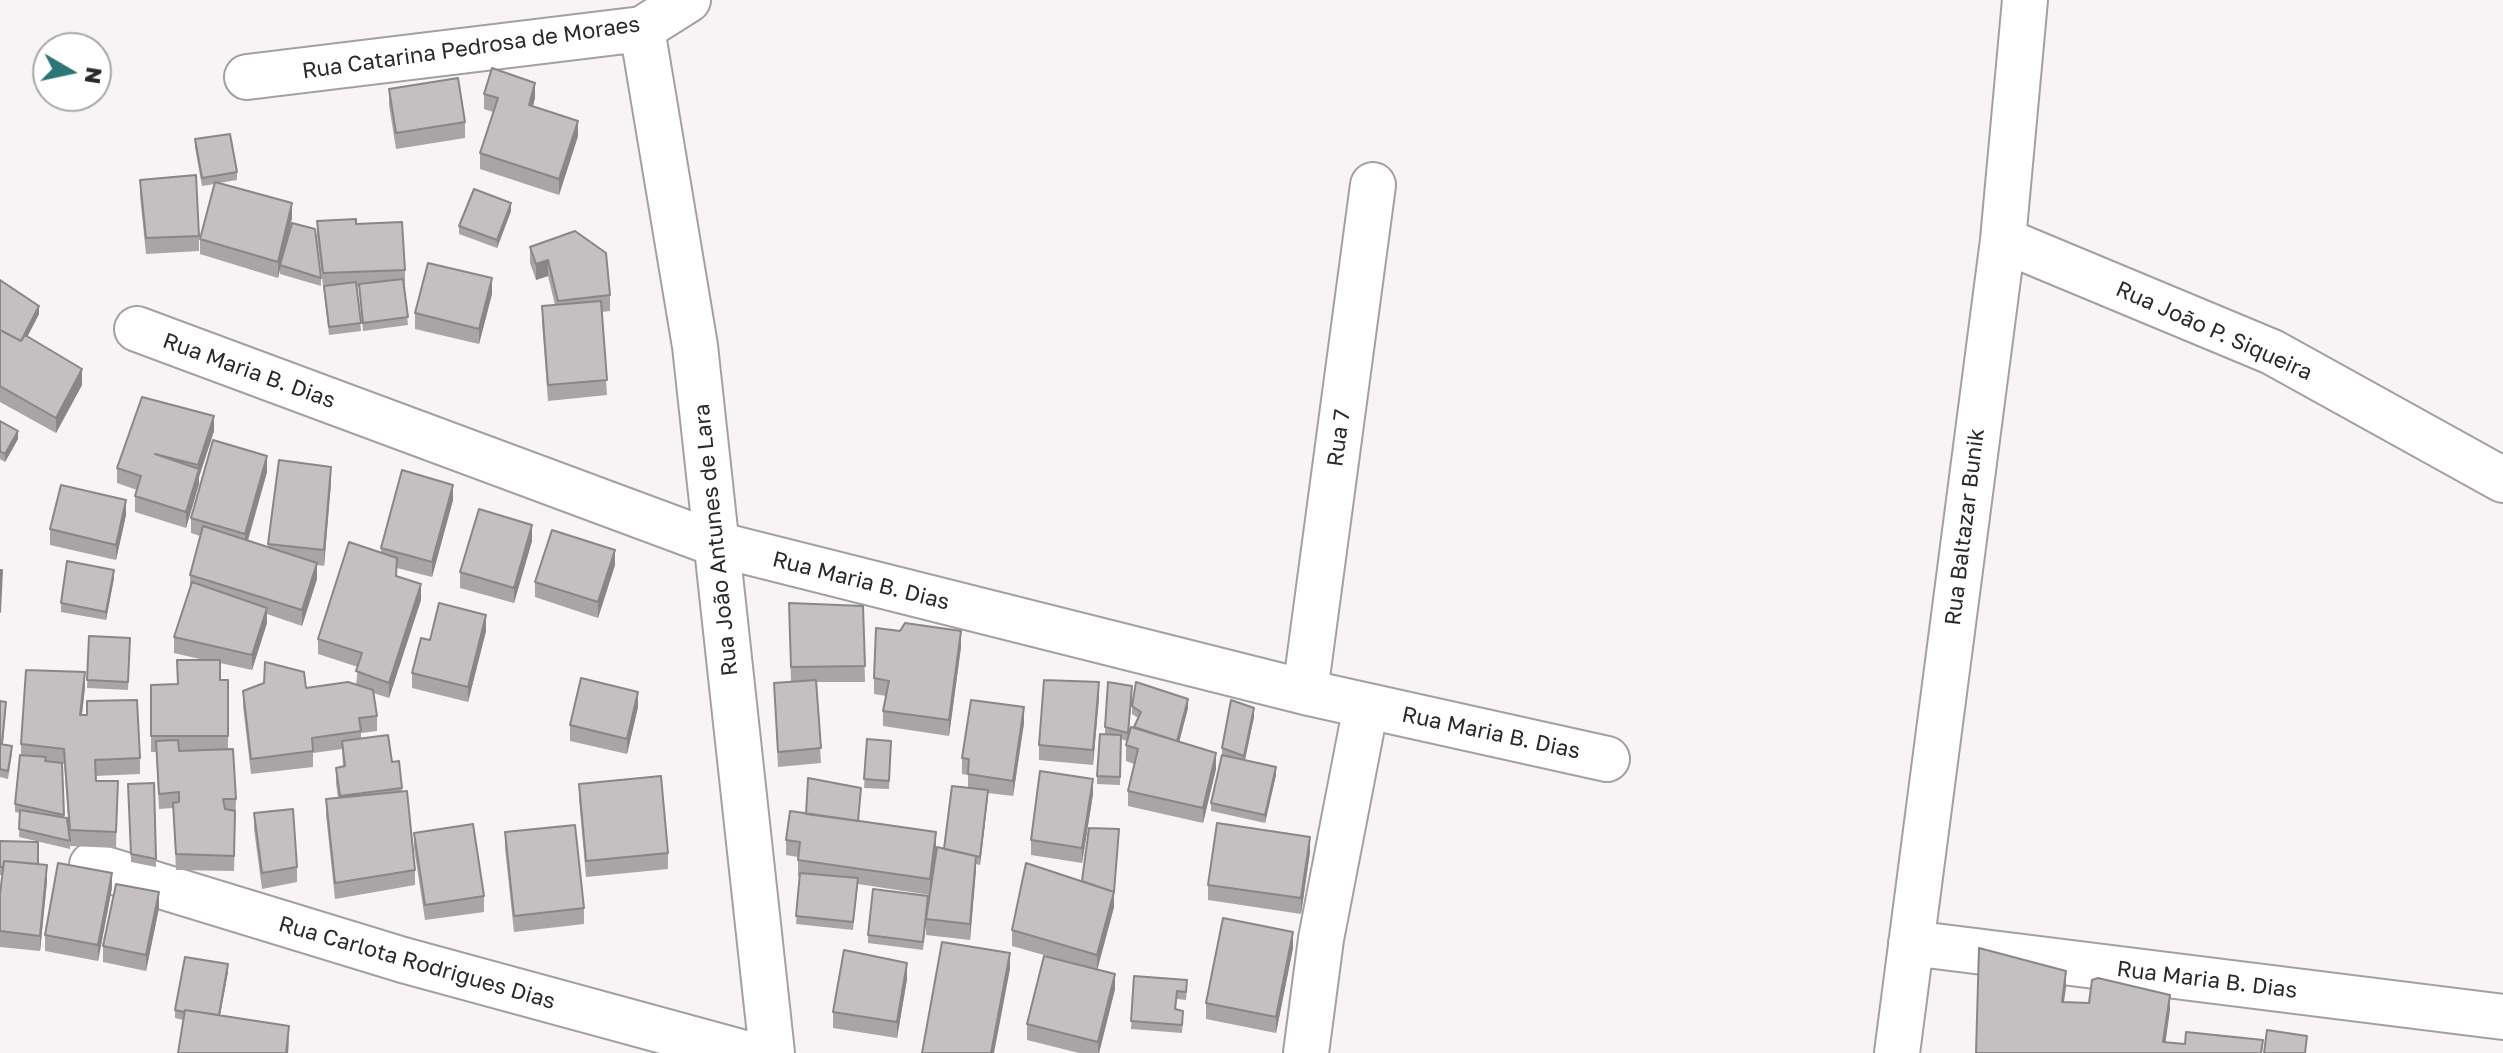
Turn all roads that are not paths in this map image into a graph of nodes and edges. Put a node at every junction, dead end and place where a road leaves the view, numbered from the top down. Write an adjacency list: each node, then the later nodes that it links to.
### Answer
1 (687, 0): 3 (street, Rua Catarina Pedrosa de Moraes)
2 (2025, 0): 6 (street, Rua Baltazar Bunik)
3 (642, 29): 4 (street, Rua Catarina Pedrosa de Moraes); 9 (street, Rua João Antunes de Lara)
4 (247, 77)
5 (1373, 185): 10 (street, Rua 7)
6 (2003, 240): 8 (street, Rua João P. Siqueira); 14 (street, Rua Baltazar Bunik)
7 (137, 329): 9 (street, Rua Maria B. Dias)
8 (2503, 480)
9 (716, 544): 10 (street, Rua Maria B. Dias); 17 (street, Rua João Antunes de Lara)
10 (1305, 692): 11 (street, Rua Maria B. Dias)
11 (1366, 706): 12 (street, Rua Maria B. Dias); 18 (street)
12 (1607, 759)
13 (92, 865): 16 (street, Rua Carlota Rodrigues Dias)
14 (1911, 943): 15 (street, Rua Maria B. Dias); 19 (street, Rua Baltazar Bunik)
15 (2503, 1017)
16 (744, 1053)
17 (772, 1053)
18 (1306, 1053)
19 (1897, 1053)

